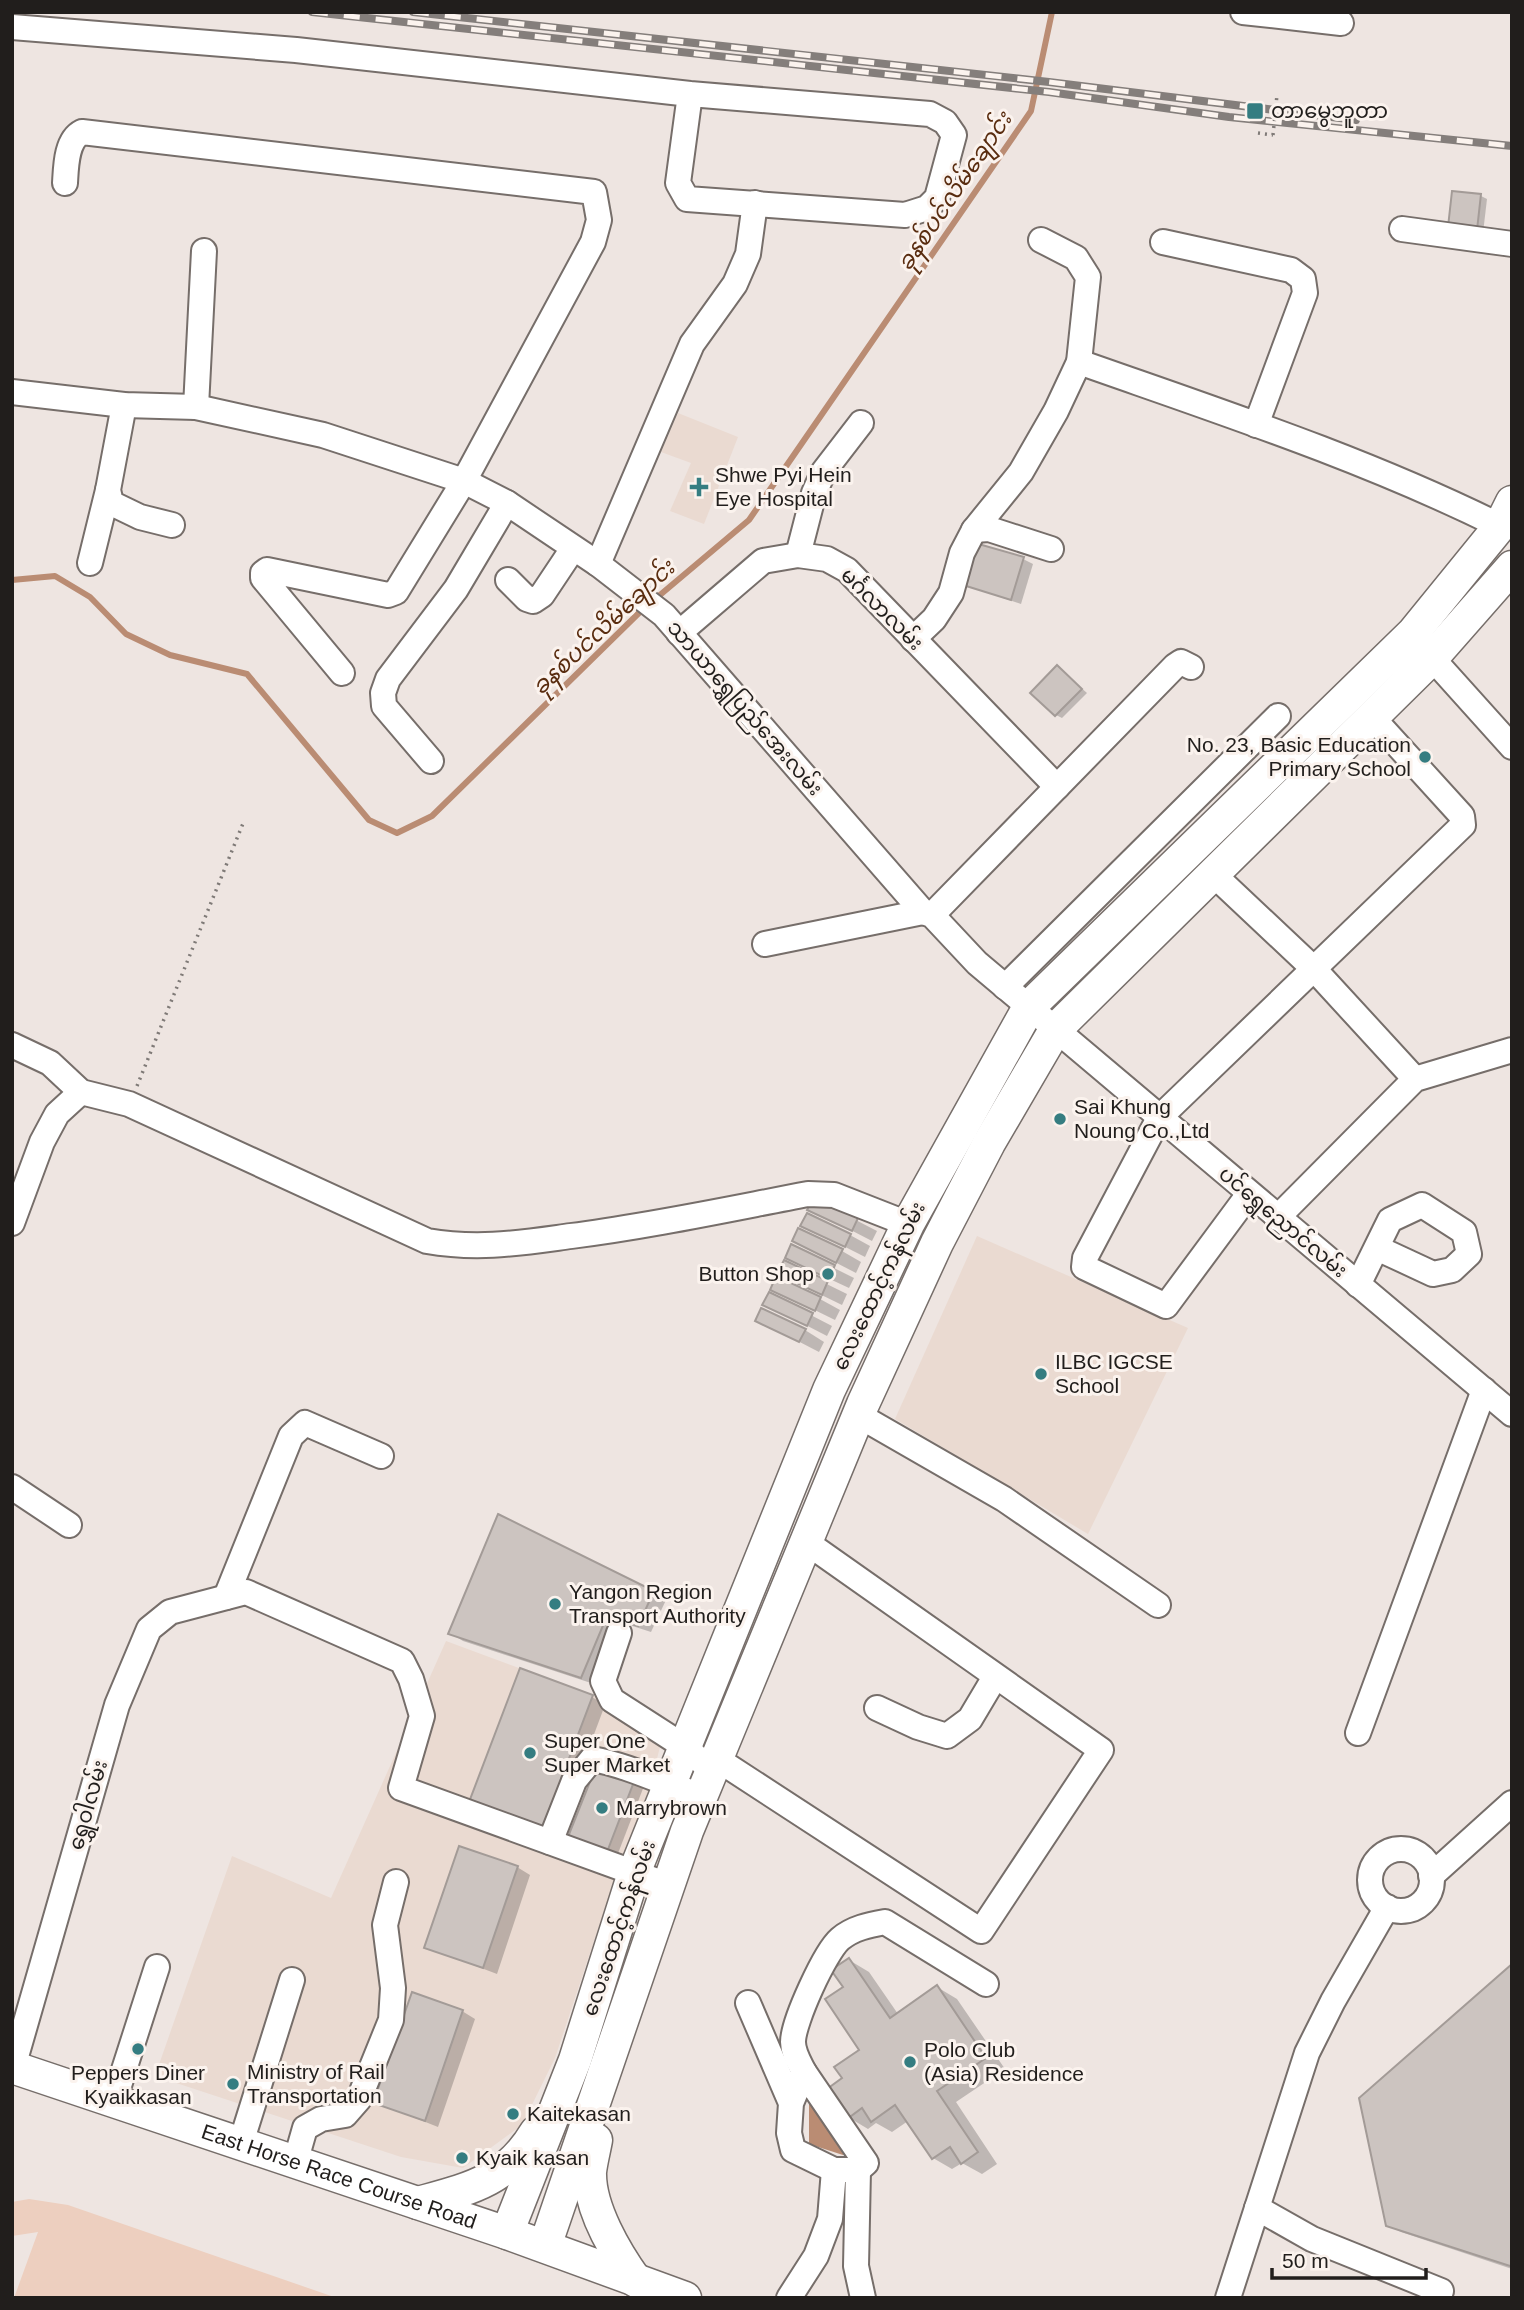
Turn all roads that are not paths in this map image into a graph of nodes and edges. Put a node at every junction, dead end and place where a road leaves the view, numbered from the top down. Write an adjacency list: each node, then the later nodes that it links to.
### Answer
1 (1243, 12): 2 (street)
2 (1341, 23)
3 (12, 27): 4 (street)
4 (690, 94): 6 (street); 6 (street)
5 (65, 183): 18 (street)
6 (755, 203): 28 (street)
7 (1402, 229): 10 (street)
8 (1041, 240): 12 (street)
9 (1163, 242): 17 (street)
10 (1512, 244)
11 (204, 251): 15 (street)
12 (1079, 362): 17 (street); 23 (street)
13 (12, 392): 14 (street, သာယာရွှေပြည်အေးလမ်း)
14 (124, 405): 15 (street, သာယာရွှေပြည်အေးလမ်း); 19 (street)
15 (196, 407): 18 (street, သာယာရွှေပြည်အေးလမ်း)
16 (861, 423): 26 (street)
17 (1255, 425): 21 (street)
18 (464, 481): 20 (street, သာယာရွှေပြည်အေးလမ်း); 35 (street)
19 (108, 490): 22 (street); 27 (street)
20 (507, 503): 25 (street, သာယာရွှေပြည်အေးလမ်း); 41 (street)
21 (1506, 514): 38 (main road, လေးထောင့်ကန်လမ်း)
22 (172, 524)
23 (974, 530): 24 (street); 32 (street)
24 (1051, 549)
25 (572, 550): 28 (street, သာယာရွှေပြည်အေးလမ်း); 30 (street)
26 (798, 555): 31 (street, မင်္ဂလာလမ်း); 32 (street, မင်္ဂလာလမ်း)
27 (90, 563)
28 (598, 564): 31 (street, သာယာရွှေပြည်အေးလမ်း)
29 (1512, 567): 33 (main road, လေးထောင့်ကန်လမ်း)
30 (508, 580)
31 (671, 624): 44 (street, သာယာရွှေပြည်အေးလမ်း)
32 (913, 639): 42 (street, မင်္ဂလာလမ်း)
33 (1432, 658): 37 (main road, လေးထောင့်ကန်လမ်း); 39 (street)
34 (1191, 667): 42 (street)
35 (342, 673)
36 (1278, 716): 47 (street)
37 (1372, 717): 40 (main road, လေးထောင့်ကန်လမ်း); 46 (street)
38 (1310, 734): 40 (street); 43 (main road, လေးထောင့်ကန်လမ်း)
39 (1512, 747)
40 (1338, 749): 43 (main road, လေးထောင့်ကန်လမ်း)
41 (431, 761)
42 (1056, 787): 44 (street)
43 (1217, 855): 46 (street); 48 (main road, လေးထောင့်ကန်လမ်း); 49 (main road, လေးထောင့်ကန်လမ်း)
44 (928, 914): 45 (street); 47 (street, သာယာရွှေပြည်အေးလမ်း)
45 (765, 944)
46 (1314, 969): 52 (street); 54 (street)
47 (1005, 987): 48 (street, သာယာရွှေပြည်အေးလမ်း)
48 (1029, 1007): 49 (street, သာယာရွှေပြည်အေးလမ်း); 58 (main road, လေးထောင့်ကန်လမ်း)
49 (1055, 1030): 54 (street, ပင်ရွှေညောင်လမ်း); 63 (main road, လေးထောင့်ကန်လမ်း)
50 (12, 1045): 53 (street)
51 (1512, 1050): 52 (street)
52 (1415, 1079): 56 (street)
53 (81, 1092): 57 (street); 58 (street)
54 (1159, 1118): 55 (street, ပင်ရွှေညောင်လမ်း); 55 (street)
55 (1250, 1194): 56 (street, ပင်ရွှေညောင်လမ်း)
56 (1278, 1218): 60 (street, ပင်ရွှေညောင်လမ်း)
57 (12, 1223)
58 (908, 1224): 61 (main road, လေးထောင့်ကန်လမ်း)
59 (1377, 1248): 60 (street)
60 (1358, 1285): 62 (street, ပင်ရွှေညောင်လမ်း)
61 (829, 1390): 63 (main road); 75 (main road, လေးထောင့်ကန်လမ်း)
62 (1484, 1390): 64 (street, ပင်ရွှေညောင်လမ်း); 74 (street)
63 (861, 1410): 68 (main road, လေးထောင့်ကန်လမ်း); 70 (street)
64 (1512, 1413)
65 (381, 1456): 69 (street)
66 (12, 1487): 67 (street)
67 (69, 1525)
68 (806, 1542): 72 (street); 76 (main road, လေးထောင့်ကန်လမ်း)
69 (226, 1597): 81 (street, ရွှေဝါလမ်း); 92 (street, ရွှေဝါလမ်း)
70 (1158, 1605)
71 (619, 1633): 75 (street)
72 (995, 1677): 73 (street); 76 (street)
73 (877, 1708)
74 (1358, 1733)
75 (685, 1747): 76 (street); 77 (main road, လေးထောင့်ကန်လမ်း)
76 (710, 1775): 77 (street); 80 (main road, လေးထောင့်ကန်လမ်း)
77 (669, 1786): 79 (main road, လေးထောင့်ကန်လမ်း); 81 (street)
78 (1512, 1803): 83 (street)
79 (656, 1819): 80 (main road); 82 (main road, လေးထောင့်ကန်လမ်း)
80 (687, 1830): 85 (main road, လေးထောင့်ကန်လမ်း)
81 (550, 1842): 82 (street)
82 (634, 1873): 85 (street); 91 (main road, လေးထောင့်ကန်လမ်း)
83 (1431, 1875): 86 (street); 86 (street)
84 (396, 1881): 98 (street)
85 (668, 1885): 93 (main road, လေးထောင့်ကန်လမ်း)
86 (1387, 1907): 101 (street)
87 (157, 1967): 95 (street)
88 (292, 1980): 97 (street)
89 (986, 1984): 94 (street)
90 (748, 2003): 96 (street)
91 (575, 2060): 100 (main road); 102 (main road, လေးထောင့်ကန်လမ်း)
92 (12, 2067): 95 (main road, East Horse Race Course Road)
93 (608, 2069): 103 (main road, လေးထောင့်ကန်လမ်း); 104 (main road)
94 (804, 2072): 96 (street); 99 (street)
95 (114, 2101): 97 (main road, East Horse Race Course Road)
96 (791, 2103): 99 (street)
97 (240, 2146): 98 (main road, East Horse Race Course Road)
98 (295, 2163): 100 (main road, East Horse Race Course Road)
99 (846, 2170): 107 (street); 108 (street)
100 (418, 2203): 102 (main road, East Horse Race Course Road)
101 (1257, 2208): 105 (street); 109 (street)
102 (507, 2233): 103 (main road, East Horse Race Course Road)
103 (545, 2246): 104 (main road, East Horse Race Course Road)
104 (636, 2281): 106 (main road, East Horse Race Course Road)
105 (1447, 2295)
106 (685, 2298)
107 (789, 2298)
108 (863, 2298)
109 (1228, 2298)

